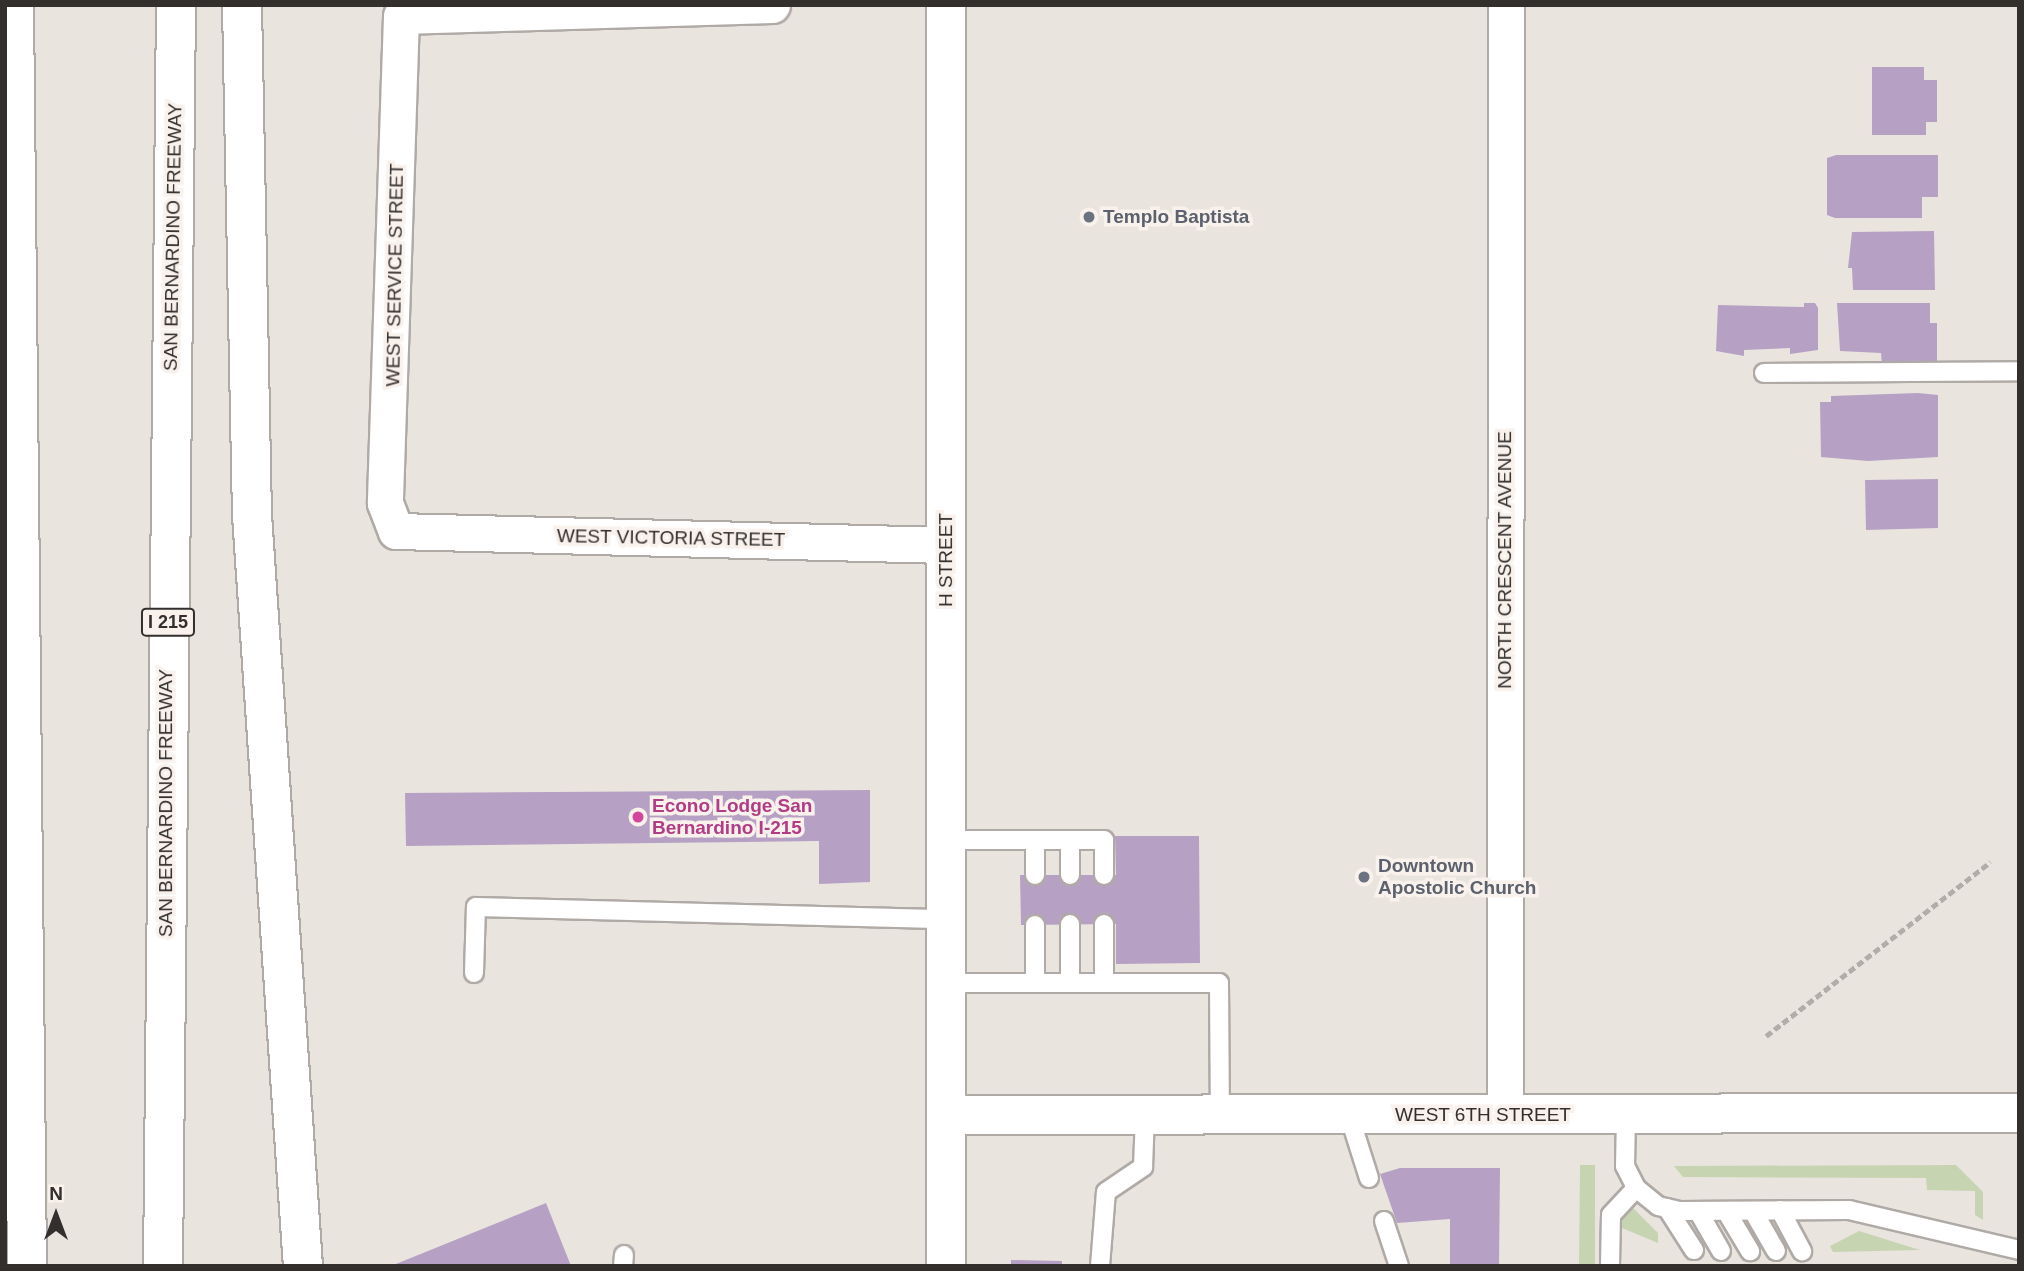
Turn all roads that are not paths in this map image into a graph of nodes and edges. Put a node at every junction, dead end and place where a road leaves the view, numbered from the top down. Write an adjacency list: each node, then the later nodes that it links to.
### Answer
1 (14, 5): 48 (main road)
2 (176, 5): 47 (main road, SAN BERNARDINO FREEWAY / I 215)
3 (242, 5): 49 (main road)
4 (772, 5): 9 (street, WEST SERVICE STREET)
5 (946, 5): 10 (main road, H STREET)
6 (1506, 5): 31 (street, NORTH CRESCENT AVENUE)
7 (2019, 371): 8 (lane)
8 (1764, 373)
9 (396, 531): 10 (street, WEST VICTORIA STREET)
10 (946, 545): 11 (main road, H STREET)
11 (946, 840): 12 (lane); 17 (main road, H STREET)
12 (1035, 840): 13 (lane); 14 (lane)
13 (1070, 840): 15 (lane); 16 (lane)
14 (1035, 875)
15 (1070, 875)
16 (1104, 875)
17 (946, 919): 21 (lane); 24 (main road, H STREET)
18 (1070, 924): 23 (lane)
19 (1104, 924): 25 (lane)
20 (1035, 925): 22 (lane)
21 (474, 974)
22 (1035, 982): 23 (lane); 24 (lane)
23 (1070, 982): 25 (lane)
24 (946, 983): 27 (main road, H STREET)
25 (1104, 983): 29 (lane)
26 (2019, 1113): 32 (main road, WEST 6TH STREET)
27 (946, 1115): 28 (main road, WEST 6TH STREET); 50 (main road, H STREET)
28 (1146, 1115): 29 (main road, WEST 6TH STREET); 51 (lane)
29 (1220, 1115): 30 (main road, WEST 6TH STREET)
30 (1349, 1115): 31 (main road, WEST 6TH STREET); 33 (lane)
31 (1505, 1115): 32 (main road, WEST 6TH STREET)
32 (1626, 1115): 34 (lane)
33 (1369, 1178)
34 (1636, 1188): 35 (lane); 53 (lane)
35 (1667, 1208): 36 (lane); 41 (lane)
36 (1698, 1210): 37 (lane); 43 (lane)
37 (1726, 1210): 38 (lane); 44 (lane)
38 (1753, 1210): 39 (lane); 45 (lane)
39 (1780, 1210): 42 (lane); 46 (lane)
40 (1384, 1221): 52 (lane)
41 (1693, 1250)
42 (2019, 1250)
43 (1721, 1251)
44 (1750, 1251)
45 (1776, 1251)
46 (1802, 1251)
47 (164, 1257)
48 (27, 1266)
49 (303, 1266)
50 (946, 1266)
51 (1100, 1266)
52 (1399, 1266)
53 (1610, 1266)

